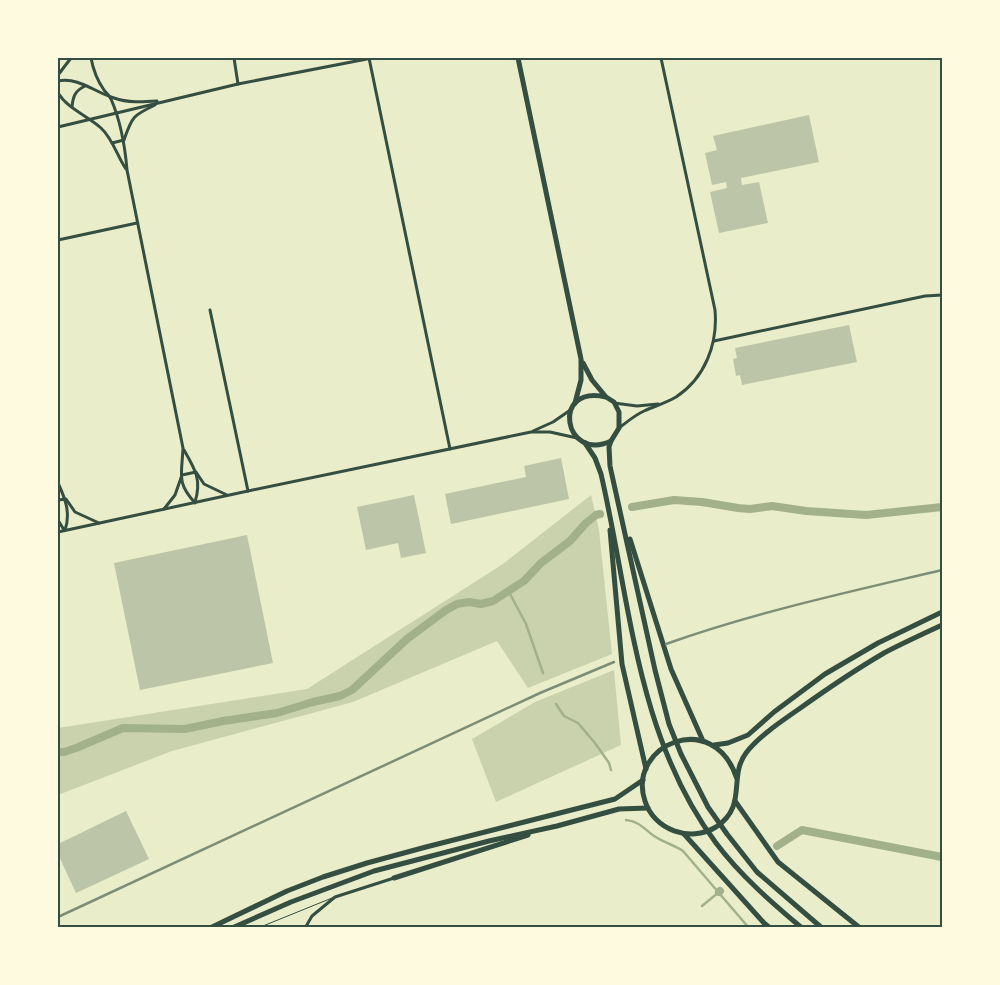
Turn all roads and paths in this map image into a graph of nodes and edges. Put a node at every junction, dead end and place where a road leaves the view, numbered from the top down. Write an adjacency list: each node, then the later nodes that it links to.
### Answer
1 (71, 58): 7 (street)
2 (91, 58): 12 (street)
3 (234, 58): 9 (street)
4 (371, 58): 9 (street); 38 (street)
5 (518, 58): 26 (main road)
6 (660, 58): 25 (street)
7 (58, 75)
8 (58, 81): 10 (street)
9 (238, 84): 13 (street)
10 (86, 86): 12 (street); 14 (street)
11 (58, 93): 14 (street)
12 (110, 97): 13 (street); 15 (street)
13 (163, 101): 15 (street); 18 (street)
14 (72, 107): 16 (street)
15 (116, 113): 16 (street); 18 (street)
16 (89, 119): 17 (street); 19 (street)
17 (58, 127)
18 (124, 140): 19 (street); 20 (street)
19 (112, 143): 20 (street)
20 (127, 170): 21 (street)
21 (137, 223): 22 (street); 37 (street)
22 (58, 240)
23 (942, 295): 25 (street)
24 (210, 310): 42 (street)
25 (714, 341): 30 (street)
26 (582, 359): 27 (main road); 29 (main road)
27 (606, 396): 28 (main road); 29 (main road)
28 (614, 402): 30 (street); 32 (main road)
29 (575, 403): 31 (main road)
30 (664, 404): 32 (street)
31 (569, 411): 33 (street); 34 (main road)
32 (619, 428): 35 (main road)
33 (531, 432): 34 (street); 38 (street)
34 (578, 438): 36 (main road)
35 (611, 441): 36 (main road); 48 (main road)
36 (584, 443): 49 (main road)
37 (183, 448): 39 (street); 40 (street)
38 (450, 449): 42 (street)
39 (196, 472): 40 (street); 43 (street); 46 (street)
40 (182, 475): 46 (street); 47 (street)
41 (58, 483): 44 (street)
42 (248, 491): 43 (street)
43 (228, 495): 46 (street)
44 (66, 499): 45 (street); 51 (street); 52 (street)
45 (58, 500)
46 (195, 503): 47 (street)
47 (164, 509): 51 (street)
48 (622, 515): 56 (main road); 73 (main road)
49 (610, 517): 58 (main road); 72 (main road)
50 (58, 520): 52 (street)
51 (100, 524): 52 (street)
52 (64, 531): 53 (street)
53 (58, 532)
54 (942, 612): 57 (main road)
55 (942, 625): 59 (main road)
56 (703, 741): 57 (main road); 58 (main road)
57 (714, 745): 59 (main road)
58 (646, 769): 60 (main road)
59 (737, 778): 61 (main road)
60 (643, 780): 62 (main road); 68 (main road)
61 (735, 801): 64 (main road); 74 (main road)
62 (648, 808): 63 (main road); 64 (main road)
63 (557, 826): 65 (main road); 69 (main road)
64 (684, 834): 71 (main road)
65 (394, 878): 66 (street)
66 (335, 897): 67 (street); 70 (lane)
67 (306, 927)
68 (210, 928)
69 (232, 928)
70 (258, 928)
71 (770, 928)
72 (802, 928)
73 (822, 928)
74 (860, 928)

